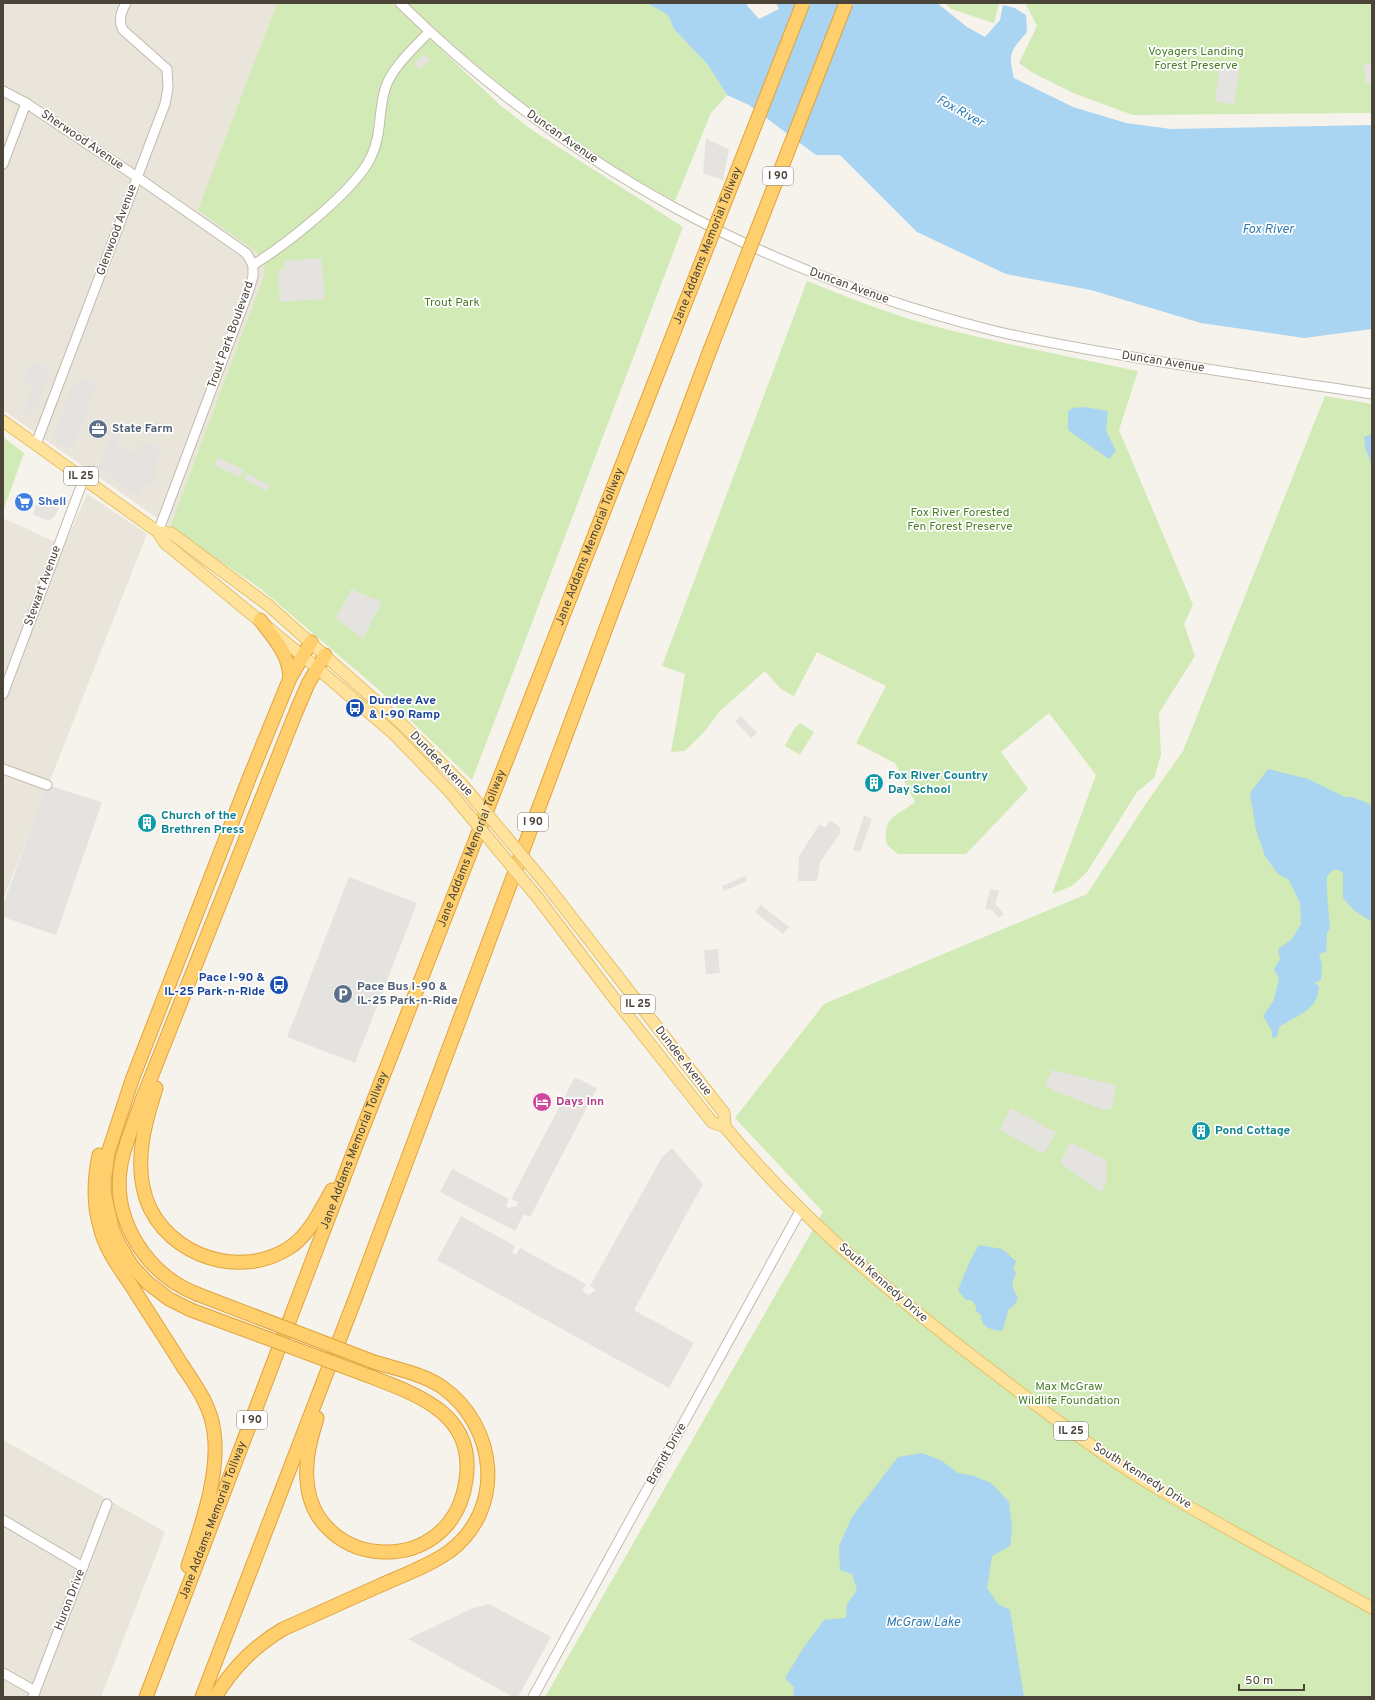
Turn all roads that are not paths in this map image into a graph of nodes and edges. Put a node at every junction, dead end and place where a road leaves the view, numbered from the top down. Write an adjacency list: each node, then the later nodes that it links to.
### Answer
1 (126, 3): 9 (street, Glenwood Avenue)
2 (400, 3): 5 (street, Duncan Avenue)
3 (803, 3): 28 (highway, Jane Addams Memorial Tollway / I 90, bridge)
4 (846, 3): 30 (highway, I 90, bridge)
5 (429, 32): 10 (street, Trout Park Boulevard); 11 (street, Duncan Avenue)
6 (3, 91): 7 (street, Sherwood Avenue)
7 (26, 103): 8 (street); 9 (street, Sherwood Avenue)
8 (3, 164)
9 (137, 176): 10 (street, Sherwood Avenue); 13 (street, Glenwood Avenue)
10 (253, 265): 15 (street, Trout Park Boulevard)
11 (1372, 394)
12 (3, 421): 13 (main road, Dundee Avenue / IL 25)
13 (36, 444): 14 (main road, Dundee Avenue / IL 25)
14 (84, 478): 15 (main road, Dundee Avenue / IL 25); 22 (street, Stewart Avenue)
15 (158, 532): 16 (main road, Dundee Avenue / IL 25); 17 (main road, Dundee Avenue / IL 25)
16 (260, 620): 19 (main road, Dundee Avenue / IL 25); 21 (highway)
17 (311, 642): 18 (main road, Dundee Avenue / IL 25); 19 (highway)
18 (326, 655): 20 (highway); 27 (main road, Dundee Avenue / IL 25, bridge)
19 (302, 656): 20 (main road, Dundee Avenue / IL 25); 21 (highway)
20 (317, 668): 25 (highway); 27 (main road, Dundee Avenue / IL 25, bridge)
21 (290, 678): 26 (highway)
22 (3, 694)
23 (3, 769): 24 (street)
24 (47, 785)
25 (194, 973): 28 (highway); 40 (highway, bridge)
26 (132, 1080): 30 (highway, bridge); 37 (highway)
27 (725, 1127): 29 (main road, Dundee Avenue / IL 25)
28 (357, 1143): 38 (highway, Jane Addams Memorial Tollway / I 90)
29 (800, 1211): 34 (main road, South Kennedy Drive / IL 25); 41 (street, Brandt Drive)
30 (357, 1294): 39 (highway, I 90)
31 (107, 1504): 33 (street, Huron Drive)
32 (3, 1520): 33 (street)
33 (82, 1566): 36 (street, Huron Drive)
34 (1372, 1608)
35 (3, 1673): 36 (street)
36 (34, 1694)
37 (142, 1697)
38 (146, 1697)
39 (202, 1697)
40 (215, 1697)
41 (533, 1697)

